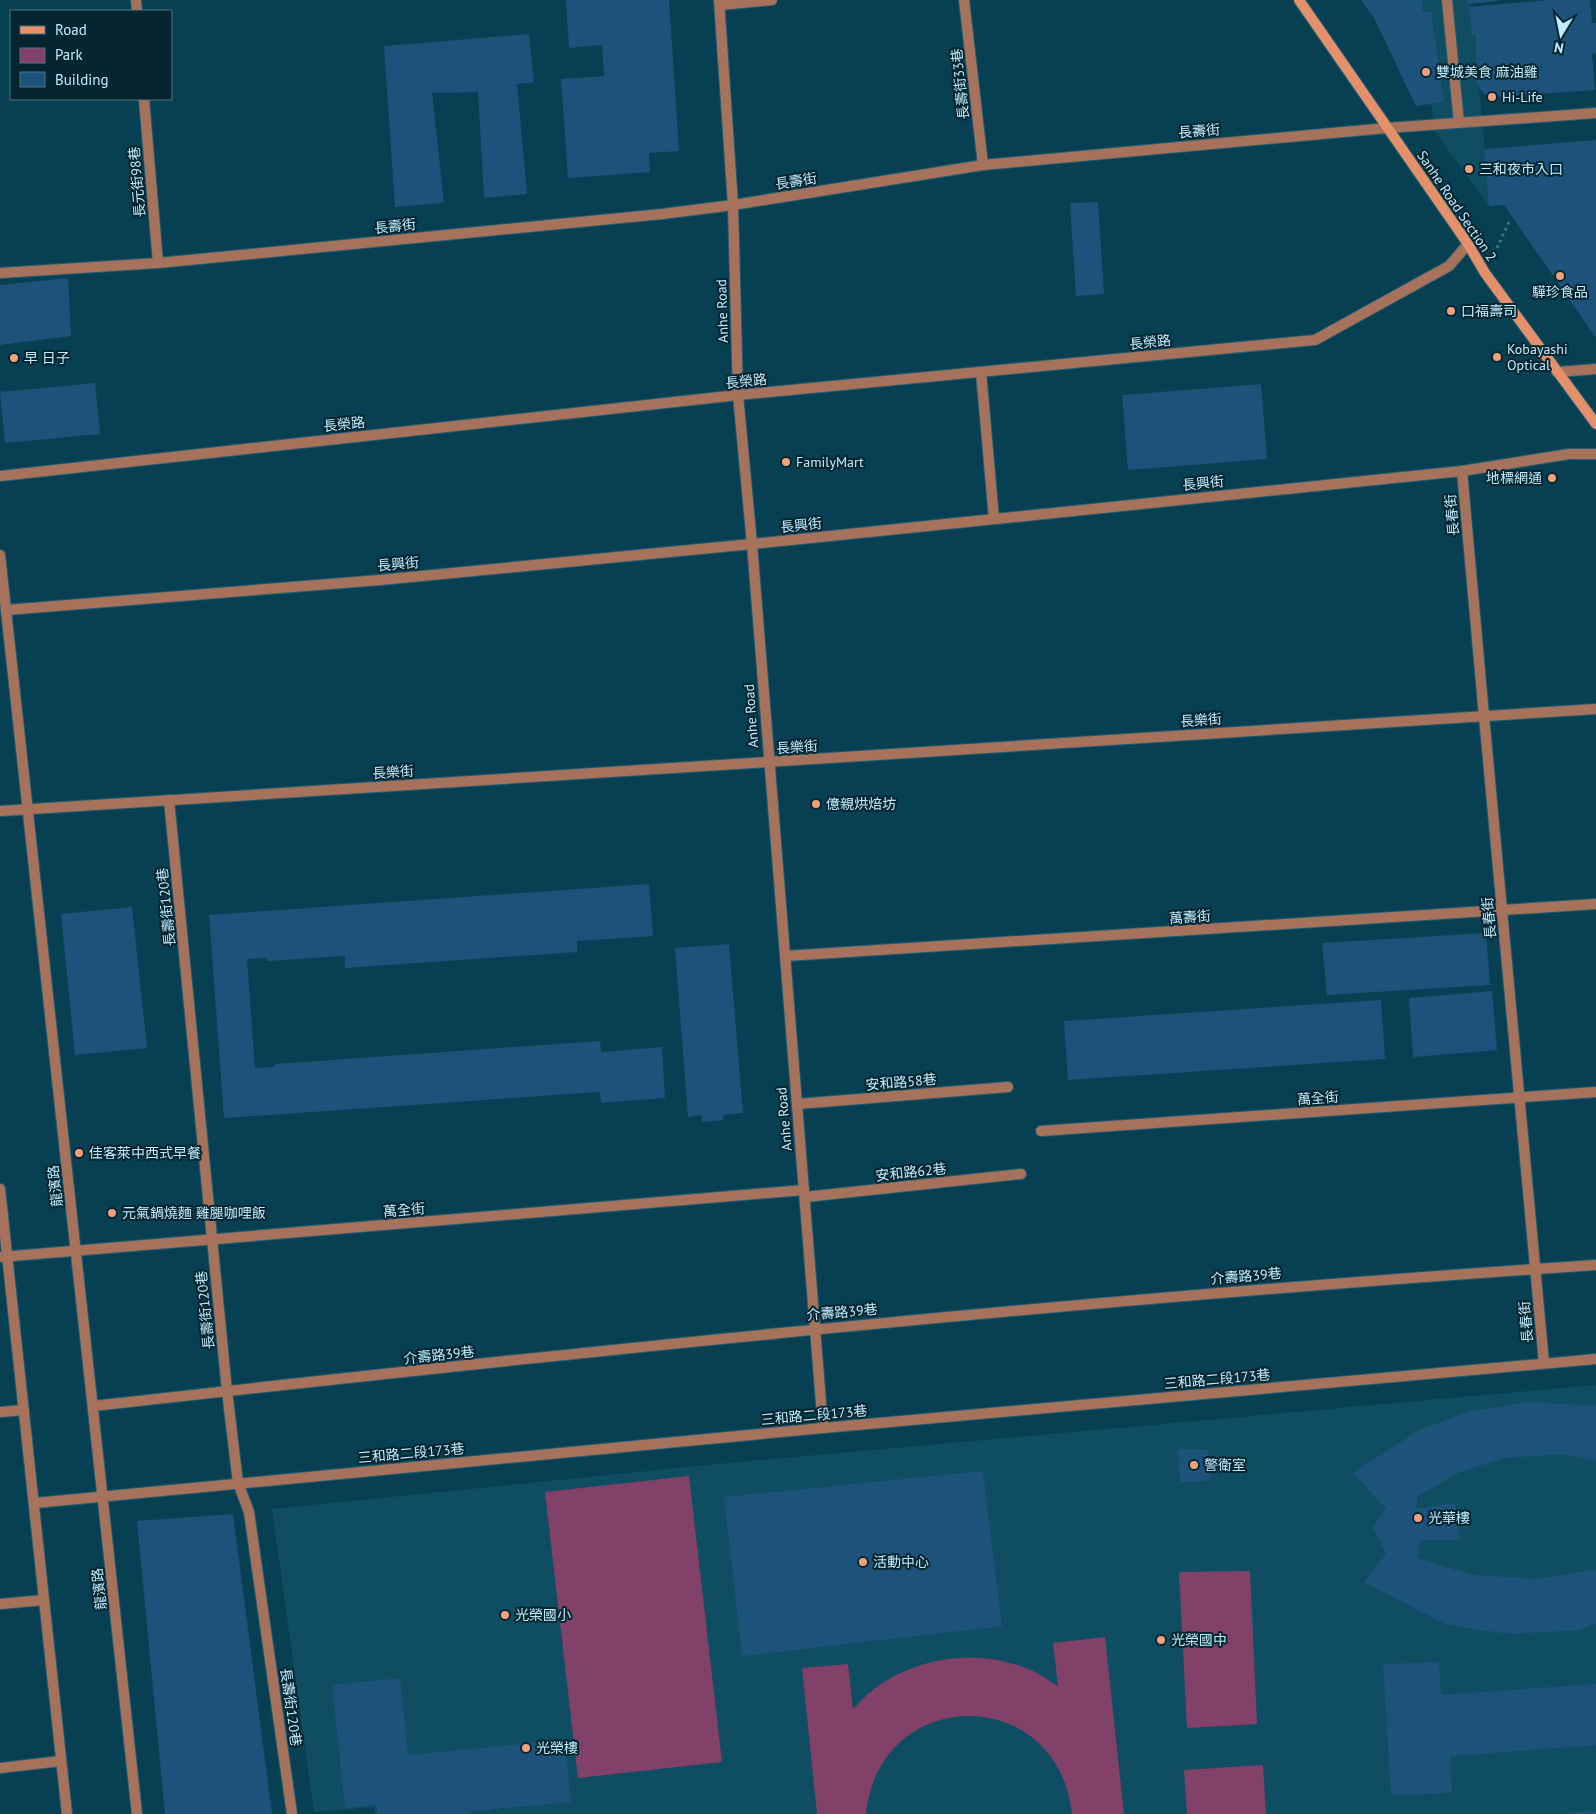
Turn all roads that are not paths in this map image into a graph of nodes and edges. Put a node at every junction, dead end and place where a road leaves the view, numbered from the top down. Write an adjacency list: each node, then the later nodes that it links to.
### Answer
1 (772, 0): 5 (street)
2 (964, 0): 10 (street, 長壽街33巷)
3 (1299, 0): 9 (main road, Sanhe Road Section 2)
4 (1447, 0): 8 (street)
5 (720, 3): 11 (street, Anhe Road)
6 (144, 100): 13 (street, 長元街98巷)
7 (1596, 112): 8 (street, 長壽街)
8 (1459, 123): 9 (street, 長壽街)
9 (1387, 128): 10 (street, 長壽街); 12 (main road, Sanhe Road Section 2)
10 (982, 165): 11 (street, 長壽街)
11 (733, 205): 13 (street, 長壽街); 18 (street, Anhe Road)
12 (1468, 244): 16 (street, 長榮路); 17 (main road, Sanhe Road Section 2)
13 (158, 263): 14 (street, 長壽街)
14 (0, 273)
15 (1596, 369): 17 (street)
16 (981, 372): 18 (street, 長榮路); 23 (street)
17 (1557, 372): 19 (main road, Sanhe Road Section 2)
18 (738, 395): 22 (street, 長榮路); 24 (street, Anhe Road)
19 (1596, 424)
20 (1596, 454): 21 (street, 長興街)
21 (1462, 471): 23 (street, 長興街); 28 (street, 長春街)
22 (0, 476)
23 (994, 519): 24 (street, 長興街)
24 (752, 544): 26 (street, 長興街); 29 (street, Anhe Road)
25 (0, 555): 26 (street, 龍濱路)
26 (6, 610): 31 (street, 龍濱路)
27 (1596, 709): 28 (street, 長樂街)
28 (1484, 716): 29 (street, 長樂街); 34 (street, 長春街)
29 (769, 762): 30 (street, 長樂街); 35 (street, Anhe Road)
30 (169, 800): 31 (street, 長樂街); 44 (street, 長壽街120巷)
31 (28, 809): 32 (street, 長樂街); 45 (street, 龍濱路)
32 (0, 811)
33 (1596, 904): 34 (street, 萬壽街)
34 (1502, 912): 35 (street, 萬壽街); 38 (street, 長春街)
35 (785, 956): 39 (street, Anhe Road)
36 (1008, 1087): 39 (street, 安和路58巷)
37 (1596, 1092): 38 (street, 萬全街)
38 (1519, 1097): 40 (street, 萬全街); 48 (street, 長春街)
39 (797, 1104): 43 (street, Anhe Road)
40 (1041, 1130)
41 (1021, 1174): 43 (street, 安和路62巷)
42 (0, 1189): 46 (street)
43 (804, 1194): 44 (street, 萬全街); 49 (street, Anhe Road)
44 (212, 1240): 45 (street, 萬全街); 52 (street, 長壽街120巷)
45 (76, 1249): 46 (street, 萬全街); 53 (street, 龍濱路)
46 (4, 1257): 54 (street)
47 (1596, 1265): 48 (street, 介壽路39巷)
48 (1535, 1269): 49 (street, 介壽路39巷); 51 (street, 長春街)
49 (815, 1329): 52 (street, 介壽路39巷); 56 (street, Anhe Road)
50 (1596, 1359): 51 (street, 三和路二段173巷)
51 (1544, 1363): 56 (street, 三和路二段173巷)
52 (226, 1391): 53 (street, 介壽路39巷); 57 (street, 長壽街120巷)
53 (92, 1406): 58 (street, 龍濱路)
54 (24, 1410): 55 (street); 59 (street)
55 (0, 1412)
56 (824, 1428): 57 (street, 三和路二段173巷)
57 (238, 1483): 58 (street, 三和路二段173巷); 66 (street, 長壽街120巷)
58 (102, 1496): 59 (street, 三和路二段173巷); 65 (street, 龍濱路)
59 (34, 1503): 60 (street)
60 (44, 1600): 61 (street); 62 (street)
61 (0, 1604)
62 (61, 1761): 63 (street); 64 (street)
63 (0, 1768)
64 (67, 1814)
65 (137, 1814)
66 (292, 1814)

